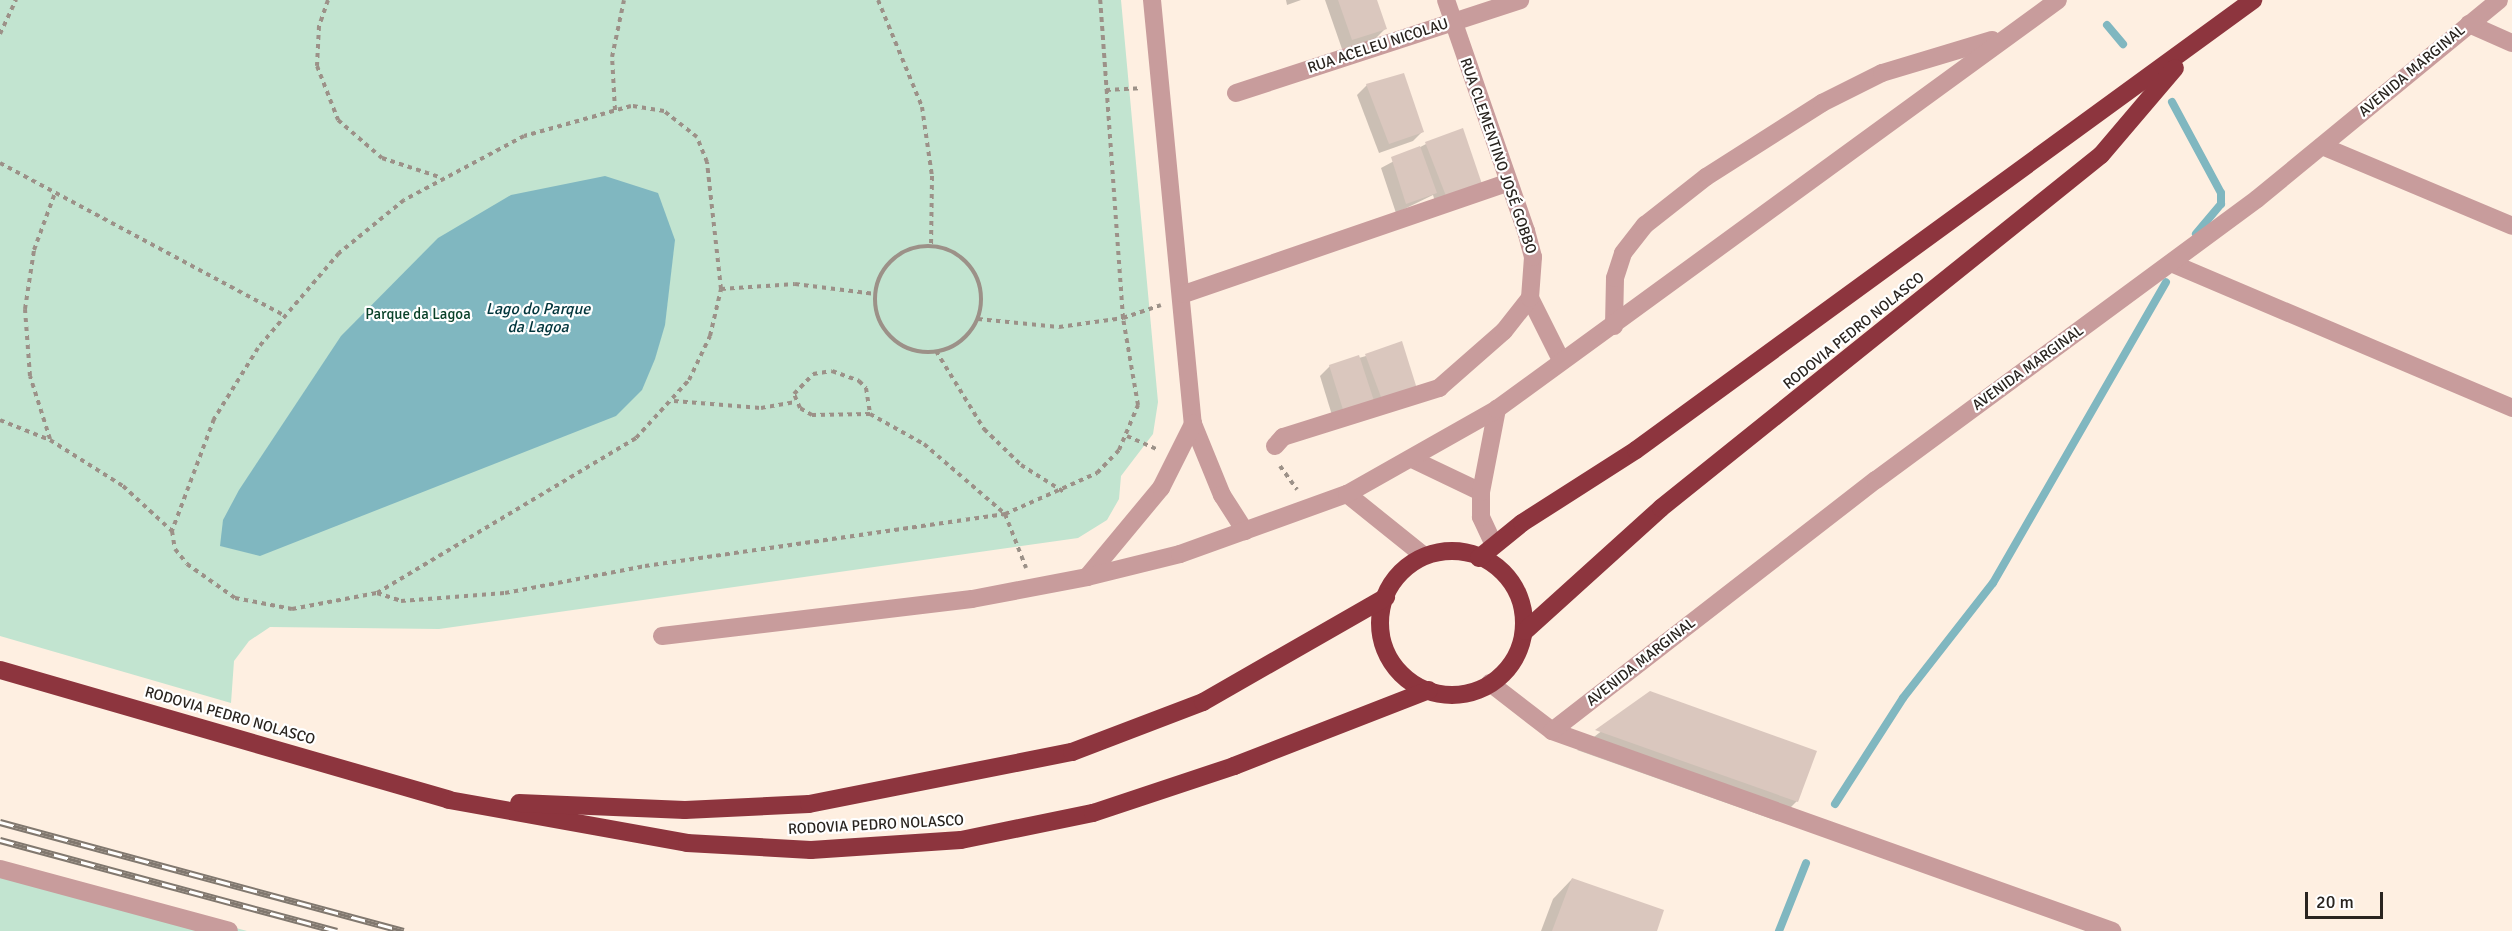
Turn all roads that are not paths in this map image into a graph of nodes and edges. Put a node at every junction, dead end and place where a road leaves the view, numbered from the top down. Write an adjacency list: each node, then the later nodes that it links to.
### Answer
1 (1152, 0): 17 (street)
2 (1446, 0): 7 (street, RUA CLEMENTINO JOSÉ GOBBO)
3 (1520, 0): 7 (street, RUA ACELEU NICOLAU)
4 (2058, 0): 9 (street)
5 (2253, 0): 11 (highway, RODOVIA PEDRO NOLASCO)
6 (2499, 0): 8 (street, AVENIDA MARGINAL)
7 (1452, 22): 12 (street, RUA ACELEU NICOLAU); 14 (street, RUA CLEMENTINO JOSÉ GOBBO)
8 (2469, 24): 10 (street); 13 (street, AVENIDA MARGINAL)
9 (2000, 38): 19 (street); 19 (street)
10 (2512, 43)
11 (2193, 47): 29 (highway, RODOVIA PEDRO NOLASCO); 34 (highway, RODOVIA PEDRO NOLASCO)
12 (1236, 93)
13 (2322, 146): 15 (street); 16 (street, AVENIDA MARGINAL)
14 (1507, 183): 17 (street); 18 (street, RUA CLEMENTINO JOSÉ GOBBO)
15 (2512, 226)
16 (2170, 263): 21 (street); 39 (street, AVENIDA MARGINAL)
17 (1184, 295): 23 (street)
18 (1530, 298): 20 (street); 24 (street)
19 (1614, 326): 20 (street)
20 (1561, 360): 22 (street)
21 (2512, 408)
22 (1497, 409): 25 (street); 26 (street)
23 (1193, 424): 28 (street); 32 (street)
24 (1275, 446)
25 (1414, 460): 26 (street); 27 (street)
26 (1481, 492): 29 (street)
27 (1347, 494): 28 (street); 30 (street)
28 (1245, 531): 32 (street)
29 (1494, 545): 31 (highway, RODOVIA PEDRO NOLASCO)
30 (1423, 555): 31 (highway); 33 (highway)
31 (1479, 558): 34 (highway)
32 (1087, 577): 35 (street)
33 (1386, 597): 38 (highway); 40 (highway, RODOVIA PEDRO NOLASCO)
34 (1525, 631): 37 (highway)
35 (662, 636)
36 (0, 670): 40 (highway, RODOVIA PEDRO NOLASCO)
37 (1490, 683): 38 (highway); 39 (street)
38 (1429, 690): 40 (highway, RODOVIA PEDRO NOLASCO)
39 (1552, 731): 43 (street)
40 (448, 800)
41 (0, 869): 42 (street)
42 (229, 931)
43 (2112, 931)

